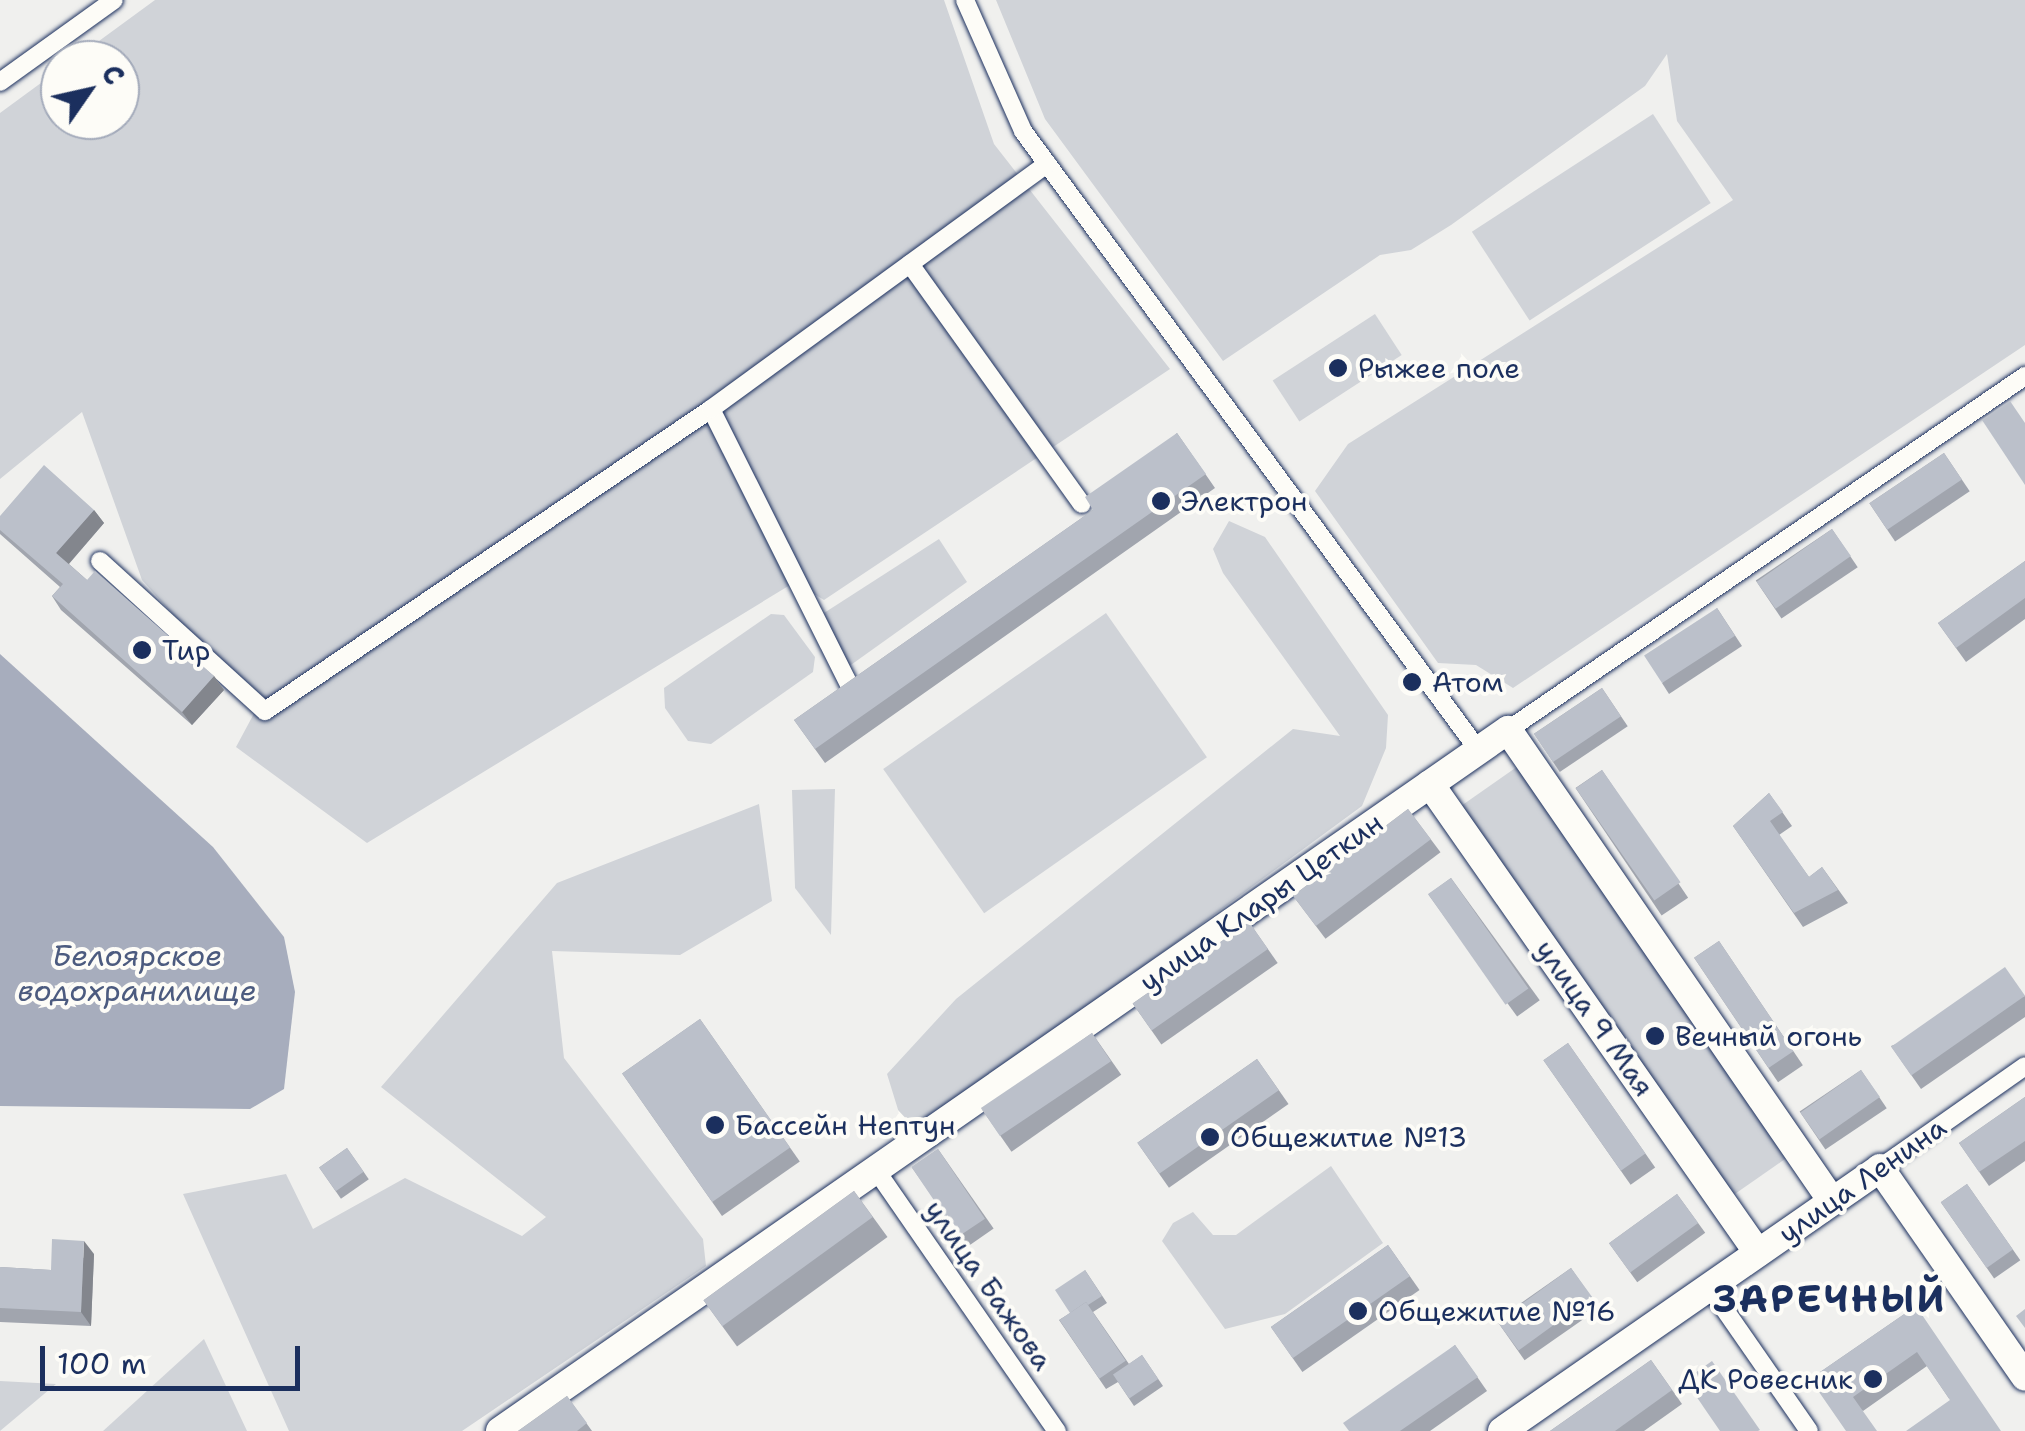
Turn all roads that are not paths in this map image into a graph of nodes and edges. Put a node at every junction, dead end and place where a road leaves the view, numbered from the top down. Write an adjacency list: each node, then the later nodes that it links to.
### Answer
1 (114, 0): 3 (street)
2 (965, 0): 4 (street)
3 (0, 82)
4 (1047, 164): 5 (street); 12 (street)
5 (910, 264): 7 (street); 8 (street)
6 (2025, 375): 11 (street, улица Клары Цеткин)
7 (711, 409): 9 (street); 10 (street)
8 (1082, 504)
9 (100, 561)
10 (849, 685)
11 (1508, 730): 12 (street, улица Клары Цеткин); 17 (street)
12 (1478, 751): 13 (street, улица Клары Цеткин)
13 (1430, 784): 16 (street, улица Клары Цеткин); 18 (street, улица 9 Мая)
14 (2025, 1066): 15 (street, улица Ленина)
15 (1880, 1168): 17 (street, улица Ленина); 20 (street)
16 (876, 1170): 21 (street, улица Клары Цеткин); 22 (street, улица Бажова)
17 (1832, 1202): 18 (street, улица Ленина)
18 (1758, 1253): 19 (street, улица Ленина)
19 (1709, 1287): 23 (street, улица Ленина); 24 (street)
20 (2025, 1377)
21 (500, 1431)
22 (1056, 1431)
23 (1502, 1431)
24 (1809, 1431)

